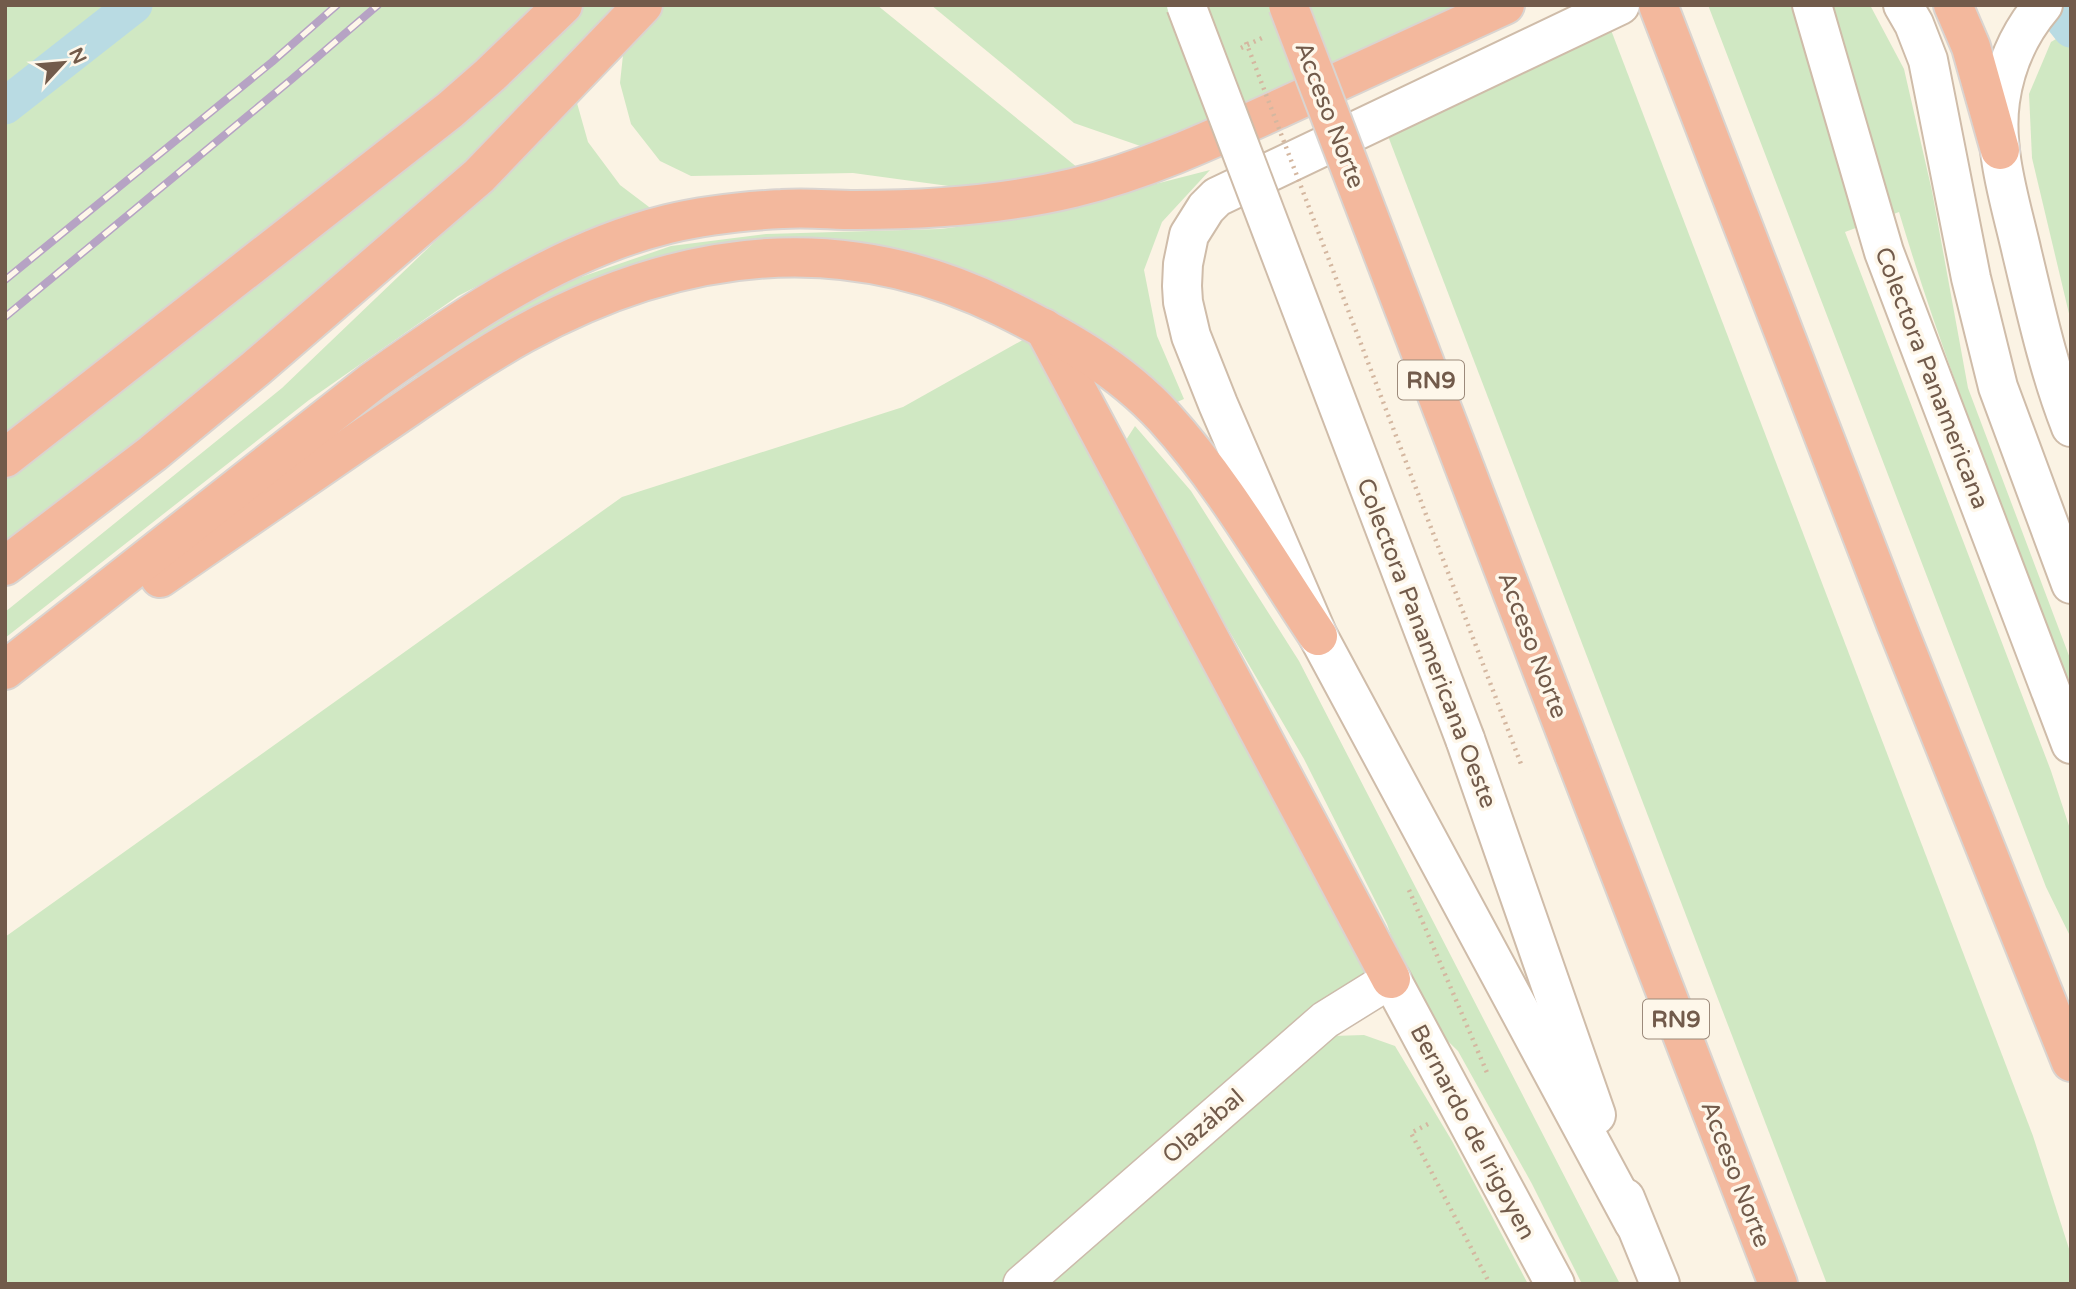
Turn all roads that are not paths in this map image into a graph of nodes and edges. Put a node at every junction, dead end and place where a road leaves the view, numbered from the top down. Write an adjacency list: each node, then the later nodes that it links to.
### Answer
1 (563, 5): 17 (highway)
2 (643, 5): 18 (highway)
3 (1186, 5): 26 (main road, Colectora Panamericana Oeste, bridge)
4 (1288, 5): 30 (highway, Acceso Norte / RN9, bridge)
5 (1505, 5): 21 (highway)
6 (1620, 5): 20 (main road)
7 (1658, 5): 25 (highway)
8 (1812, 5): 23 (main road, Colectora Panamericana)
9 (1903, 5): 19 (main road)
10 (1953, 5): 12 (highway)
11 (2043, 5): 12 (main road)
12 (2000, 150): 14 (main road)
13 (1044, 328): 20 (highway); 22 (highway); 24 (highway)
14 (2041, 331): 15 (main road); 16 (main road)
15 (2071, 387)
16 (2071, 427)
17 (5, 458)
18 (5, 566)
19 (2071, 584)
20 (1318, 636): 26 (main road)
21 (5, 670)
22 (5, 684)
23 (2071, 744)
24 (1391, 979): 27 (street, Olazábal); 28 (main road, Bernardo de Irigoyen)
25 (2071, 1062)
26 (1634, 1223): 29 (main road, Colectora Panamericana Oeste)
27 (1022, 1284)
28 (1555, 1284)
29 (1660, 1284)
30 (1778, 1284)

